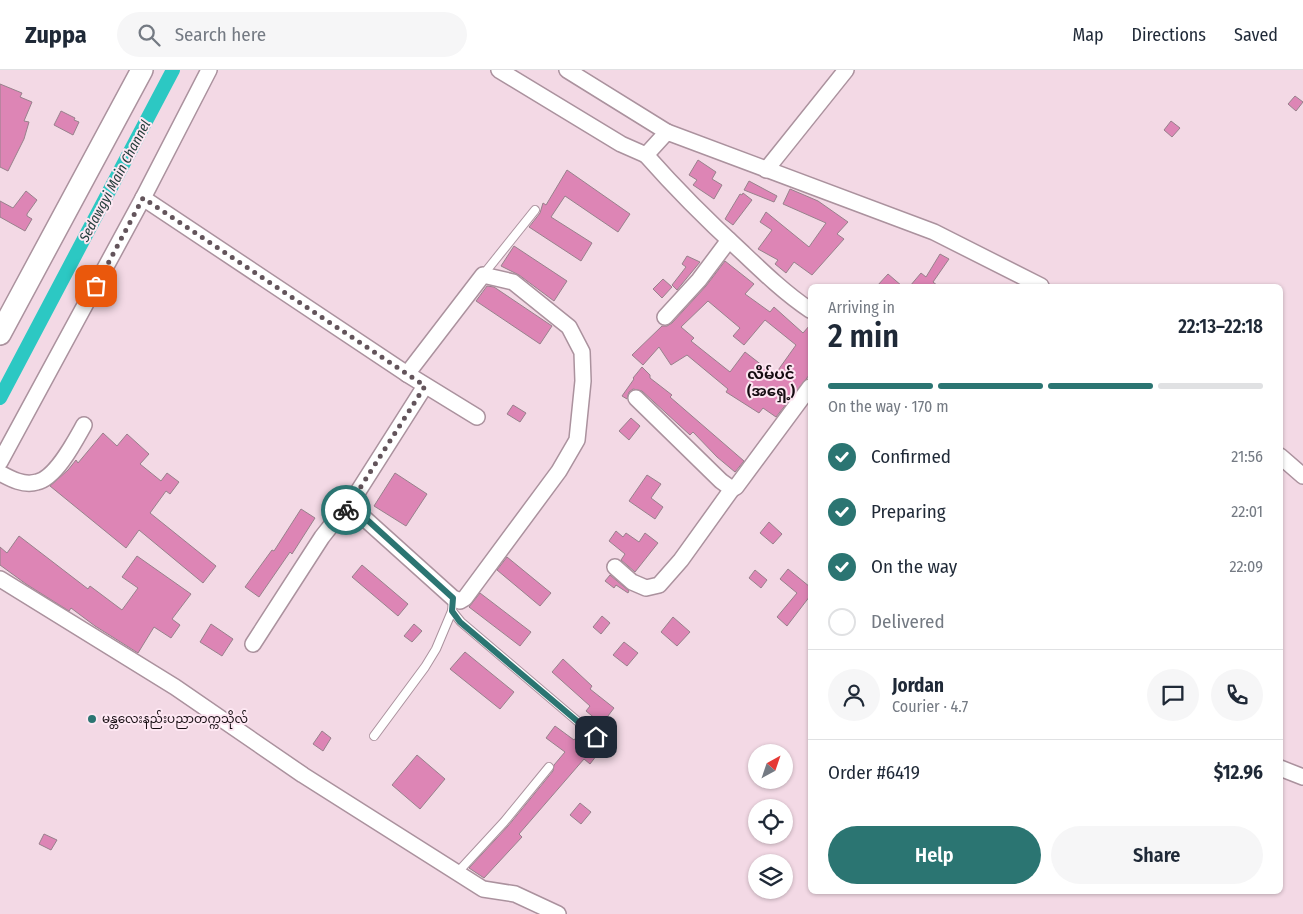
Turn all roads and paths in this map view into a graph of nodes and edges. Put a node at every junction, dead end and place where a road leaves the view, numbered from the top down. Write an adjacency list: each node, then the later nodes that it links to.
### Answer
1 (142, 70): 16 (street)
2 (209, 70): 9 (street)
3 (498, 70): 7 (street)
4 (567, 70): 6 (street)
5 (846, 70): 8 (street)
6 (667, 132): 7 (street); 8 (street)
7 (646, 155): 11 (street)
8 (766, 170): 13 (street)
9 (143, 198): 17 (street); 24 (street)
10 (535, 210): 12 (lane)
11 (729, 240): 14 (street); 15 (street)
12 (483, 274): 17 (street); 31 (street)
13 (1036, 284)
14 (808, 308)
15 (665, 317)
16 (0, 334)
17 (407, 374): 18 (street)
18 (425, 386): 21 (street); 28 (street)
19 (808, 391): 27 (street)
20 (636, 398): 27 (street)
21 (478, 417)
22 (84, 425): 25 (street)
23 (1283, 459): 26 (street)
24 (0, 462)
25 (0, 473)
26 (1303, 476)
27 (732, 489): 29 (street)
28 (345, 512): 31 (street); 32 (street)
29 (615, 567)
30 (0, 579): 38 (street)
31 (453, 605): 33 (lane); 34 (lane)
32 (253, 644)
33 (374, 736)
34 (596, 737)
35 (549, 767): 38 (lane)
36 (1283, 769): 37 (street)
37 (1303, 777)
38 (457, 873): 39 (street)
39 (558, 914)

